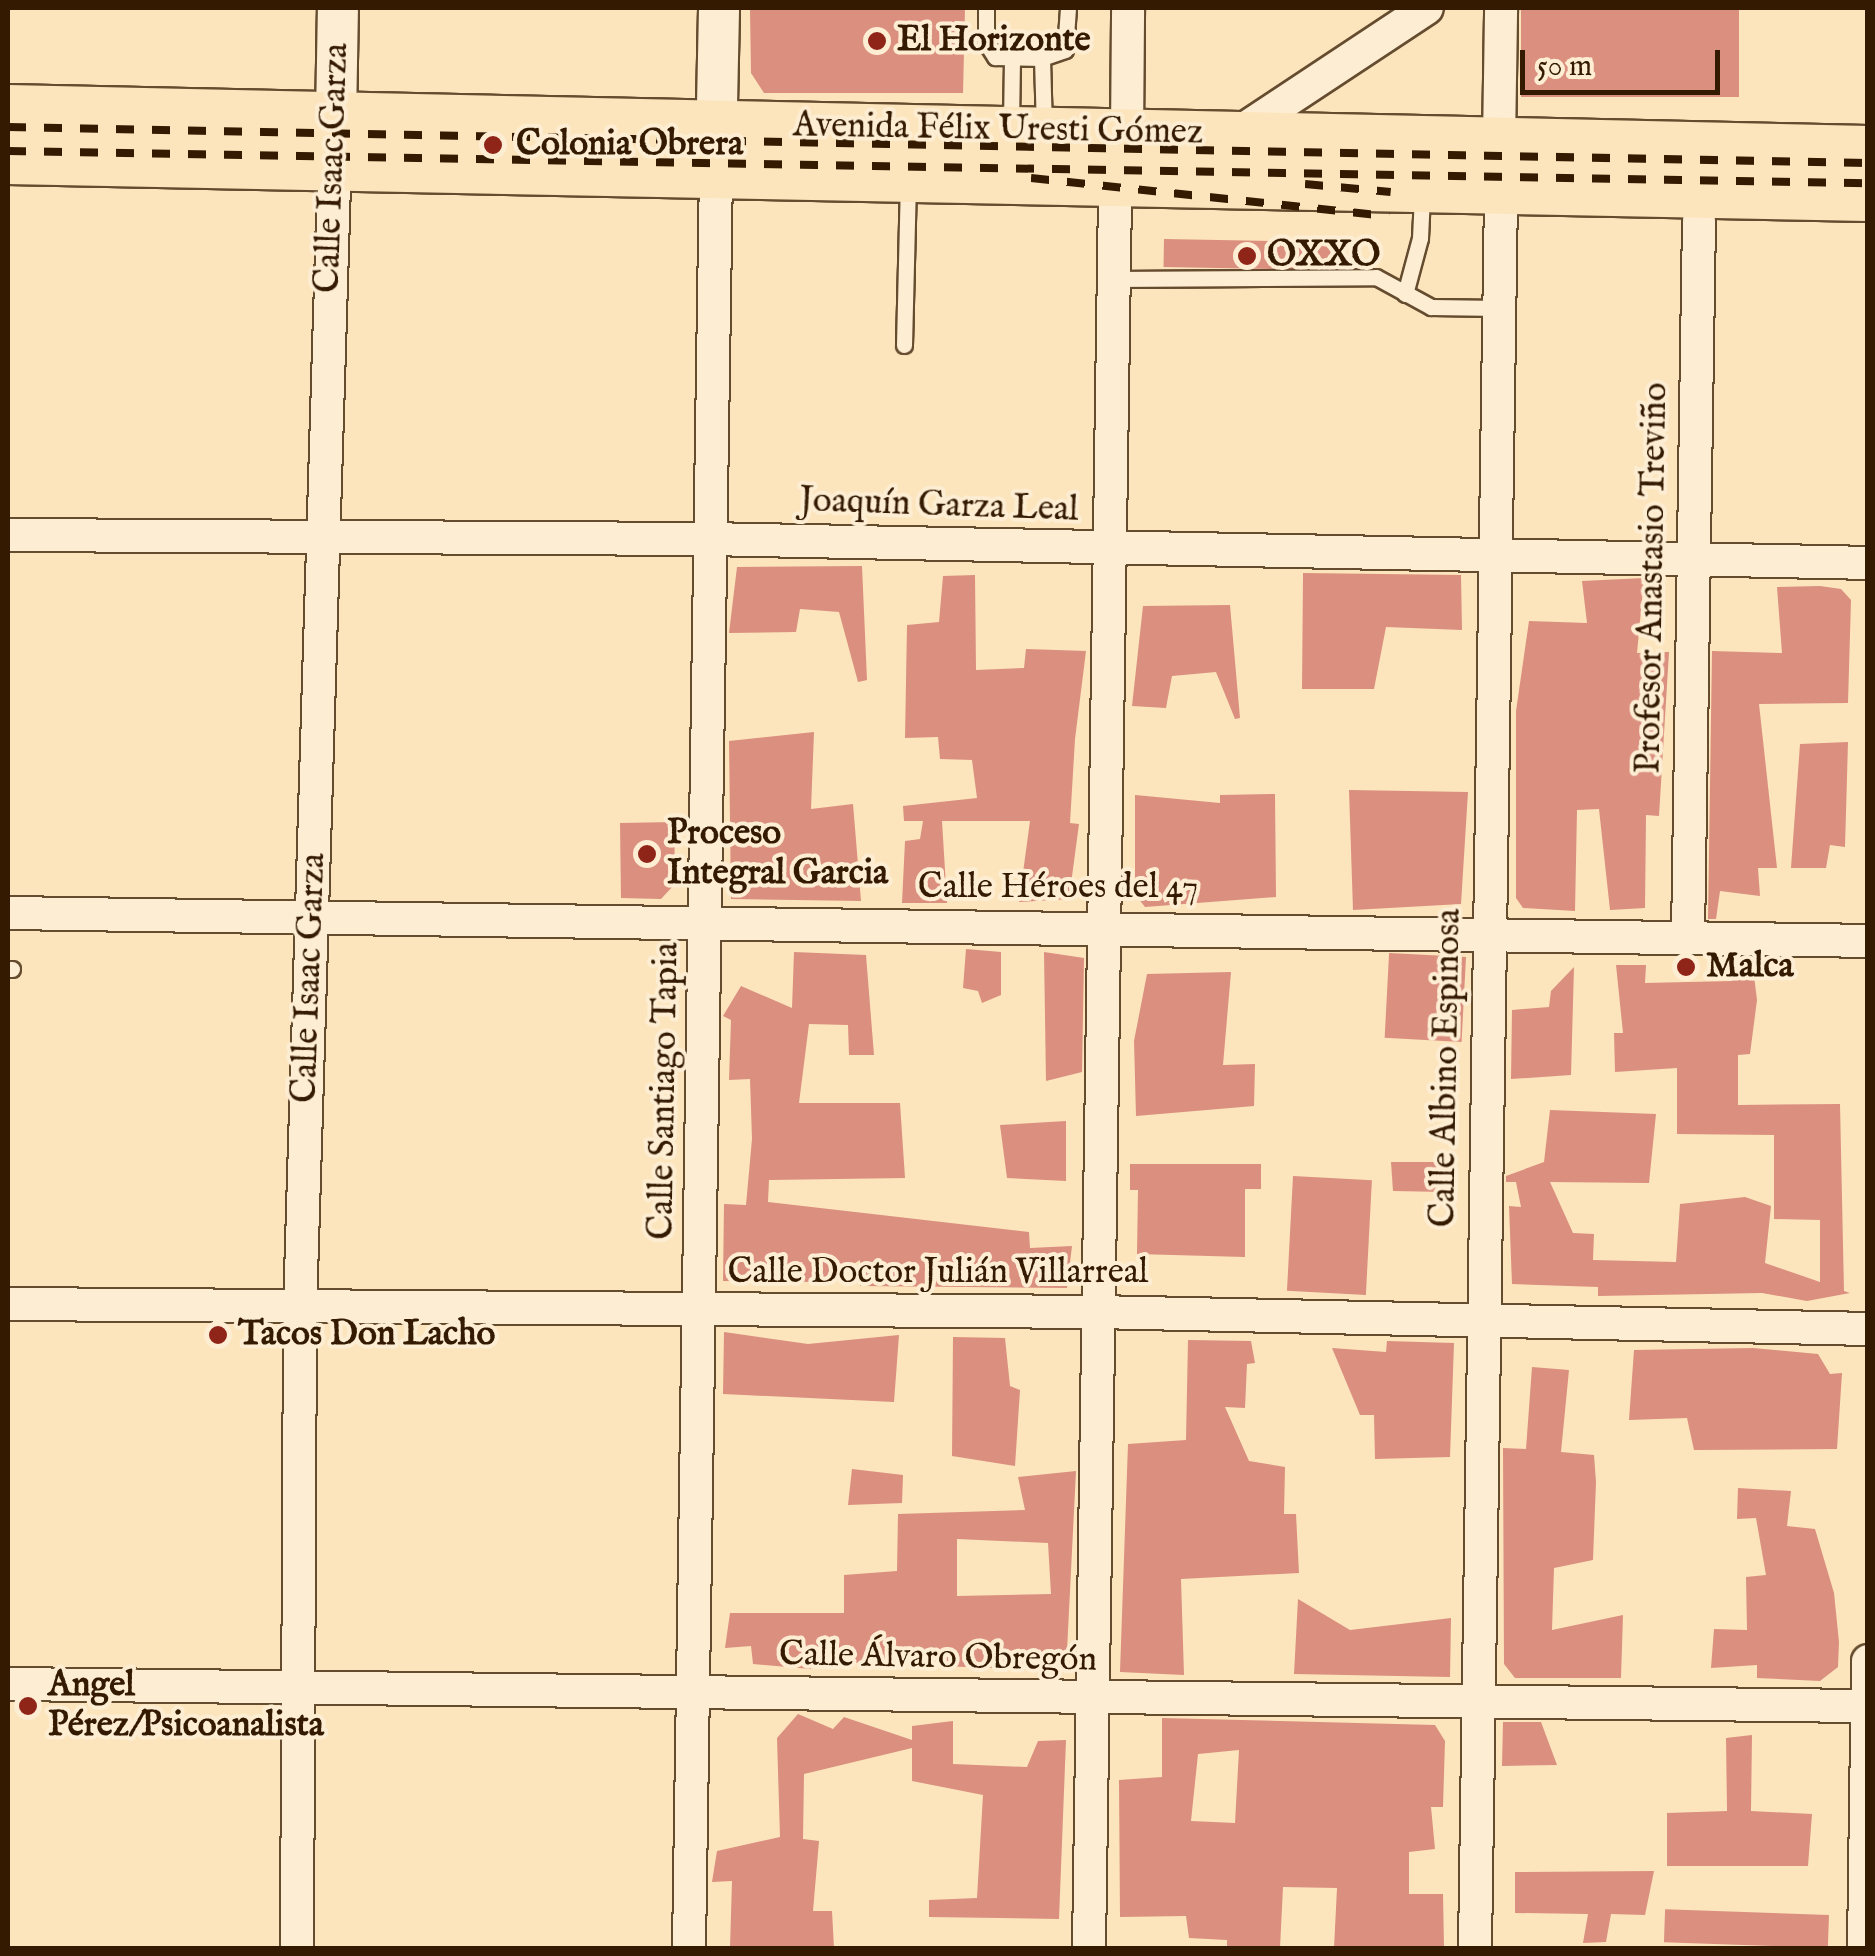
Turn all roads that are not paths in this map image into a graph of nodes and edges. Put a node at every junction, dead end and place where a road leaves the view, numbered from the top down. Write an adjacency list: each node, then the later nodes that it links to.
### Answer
1 (338, 8): 16 (street, Calle Isaac Garza)
2 (718, 8): 11 (street)
3 (986, 8): 8 (lane)
4 (1068, 8): 9 (lane)
5 (1128, 8): 14 (street)
6 (1427, 8): 15 (street)
7 (1501, 8): 19 (street, Calle Albino Espinosa)
8 (1012, 57): 9 (lane); 13 (lane)
9 (1042, 58): 13 (lane)
10 (8, 110): 16 (main road, Avenida Félix Uresti Gómez)
11 (717, 123): 13 (main road, Avenida Félix Uresti Gómez); 16 (main road, Avenida Félix Uresti Gómez); 21 (street)
12 (1868, 124): 20 (main road)
13 (1028, 132): 14 (main road, Avenida Félix Uresti Gómez)
14 (1127, 133): 15 (main road, Avenida Félix Uresti Gómez)
15 (1234, 136): 19 (main road, Avenida Félix Uresti Gómez)
16 (336, 142): 18 (main road, Avenida Félix Uresti Gómez); 21 (main road, Avenida Félix Uresti Gómez); 34 (street, Calle Isaac Garza)
17 (1868, 151): 20 (main road, Avenida Félix Uresti Gómez)
18 (8, 159)
19 (1500, 166): 20 (main road, Avenida Félix Uresti Gómez); 24 (main road, Avenida Félix Uresti Gómez); 30 (street, Calle Albino Espinosa)
20 (1615, 168): 25 (main road, Avenida Félix Uresti Gómez); 26 (main road)
21 (716, 174): 22 (main road, Avenida Félix Uresti Gómez); 33 (street, Calle Santiago Tapia)
22 (908, 179): 23 (main road, Avenida Félix Uresti Gómez); 31 (lane)
23 (1115, 186): 24 (main road, Avenida Félix Uresti Gómez); 28 (street)
24 (1422, 188): 29 (lane)
25 (1868, 196)
26 (1699, 221): 27 (main road); 37 (street, Profesor Anastasio Treviño)
27 (1868, 227)
28 (1114, 279): 29 (lane); 35 (street)
29 (1405, 294): 30 (lane)
30 (1500, 308): 36 (street, Calle Albino Espinosa)
31 (904, 345)
32 (8, 535): 34 (street, Joaquín Garza Leal)
33 (707, 539): 34 (street, Joaquín Garza Leal); 35 (street, Joaquín Garza Leal); 41 (street, Calle Santiago Tapia)
34 (320, 541): 40 (street, Calle Isaac Garza)
35 (1109, 550): 36 (street, Joaquín Garza Leal); 42 (street)
36 (1498, 557): 37 (street, Joaquín Garza Leal); 43 (street, Calle Albino Espinosa)
37 (1693, 559): 38 (street, Joaquín Garza Leal); 44 (street, Profesor Anastasio Treviño)
38 (1868, 563)
39 (8, 913): 40 (street, Calle Héroes del 47)
40 (312, 919): 41 (street, Calle Héroes del 47); 47 (street, Calle Isaac Garza)
41 (707, 925): 42 (street, Calle Héroes del 47); 49 (street, Calle Santiago Tapia)
42 (1103, 928): 43 (street, Calle Héroes del 47); 48 (street)
43 (1490, 934): 44 (street, Calle Héroes del 47); 50 (street, Calle Albino Espinosa)
44 (1688, 936): 45 (street, Calle Héroes del 47)
45 (1868, 941)
46 (8, 1304): 47 (street, Calle Doctor Julián Villarreal)
47 (300, 1310): 49 (street, Calle Doctor Julián Villarreal); 54 (street, Calle Isaac Garza)
48 (1096, 1312): 49 (street, Calle Doctor Julián Villarreal); 50 (street, Calle Doctor Julián Villarreal); 56 (street)
49 (702, 1313): 55 (street, Calle Santiago Tapia)
50 (1482, 1321): 51 (street, Calle Doctor Julián Villarreal); 57 (street, Calle Albino Espinosa)
51 (1868, 1329)
52 (1868, 1662): 58 (street)
53 (8, 1684): 54 (street, Calle Álvaro Obregón)
54 (302, 1688): 55 (street, Calle Álvaro Obregón); 59 (street, Calle Isaac Garza)
55 (697, 1695): 56 (street, Calle Álvaro Obregón); 60 (street, Calle Santiago Tapia)
56 (1090, 1700): 57 (street, Calle Álvaro Obregón); 61 (street)
57 (1480, 1704): 58 (street, Calle Álvaro Obregón); 62 (street, Calle Albino Espinosa)
58 (1867, 1706): 63 (street)
59 (297, 1948)
60 (689, 1948)
61 (1089, 1948)
62 (1475, 1948)
63 (1864, 1948)

